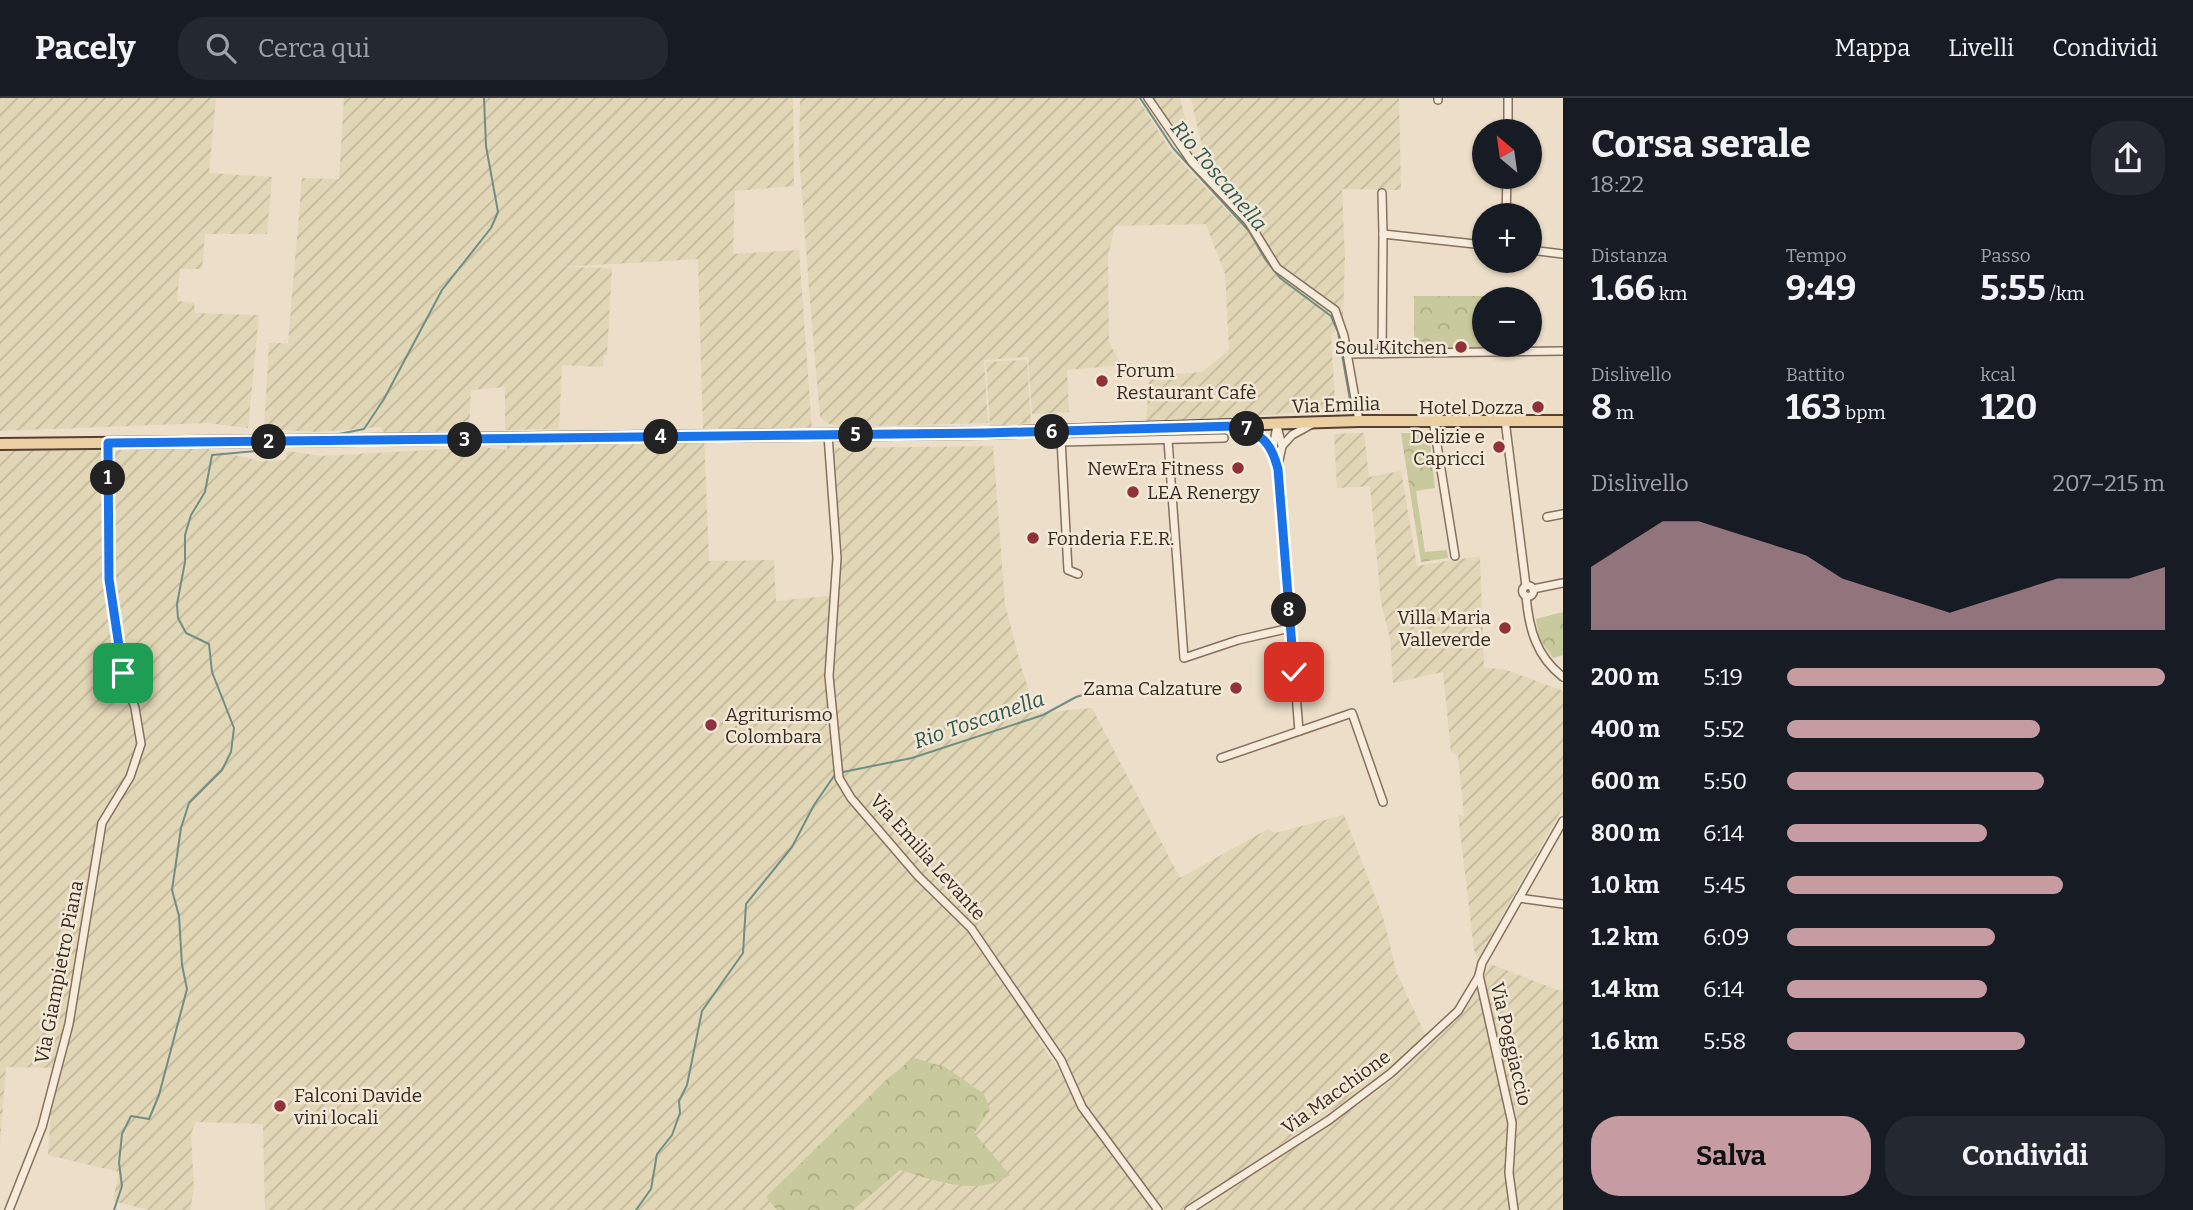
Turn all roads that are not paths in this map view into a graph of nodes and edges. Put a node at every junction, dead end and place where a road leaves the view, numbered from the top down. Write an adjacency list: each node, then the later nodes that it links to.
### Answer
1 (1148, 98): 10 (street)
2 (1508, 98): 3 (street)
3 (1508, 119)
4 (1382, 192): 5 (street)
5 (1383, 234): 6 (street); 11 (street)
6 (1472, 244)
7 (1542, 251): 8 (street)
8 (1563, 254)
9 (1563, 351): 11 (street)
10 (1347, 354): 11 (street); 14 (street)
11 (1382, 354)
12 (1433, 420): 13 (main road, Via Emilia); 14 (main road, Via Emilia); 30 (street)
13 (1504, 420): 15 (main road, Via Emilia); 33 (street)
14 (1359, 421): 16 (main road, Via Emilia)
15 (1563, 421)
16 (1313, 424): 17 (main road, Via Emilia); 25 (street)
17 (1277, 425): 18 (main road, Via Emilia); 25 (street); 26 (street)
18 (1236, 426): 20 (main road, Via Emilia); 26 (street)
19 (828, 435): 20 (main road, Via Emilia); 23 (main road); 44 (street, Via Emilia Levante)
20 (1061, 437): 22 (street); 31 (street)
21 (1224, 438): 22 (street)
22 (1168, 440): 34 (street)
23 (108, 443): 24 (main road); 43 (street, Via Giampietro Piana)
24 (0, 444)
25 (1282, 446): 27 (street)
26 (1273, 449): 27 (street)
27 (1278, 469): 34 (street)
28 (1563, 514): 29 (street)
29 (1547, 517)
30 (1455, 555)
31 (1079, 574)
32 (1563, 583): 33 (street)
33 (1529, 587): 35 (street)
34 (1290, 628): 36 (street)
35 (1563, 677)
36 (1299, 731): 37 (street); 38 (street)
37 (1221, 758)
38 (1383, 802)
39 (1563, 821): 40 (street, Via Poggiaccio)
40 (1519, 898): 41 (street); 42 (street, Via Poggiaccio)
41 (1563, 904)
42 (1479, 975): 45 (street, Via Macchione); 46 (street, Via Poggiaccio)
43 (9, 1210)
44 (1158, 1210)
45 (1189, 1210)
46 (1514, 1210)

